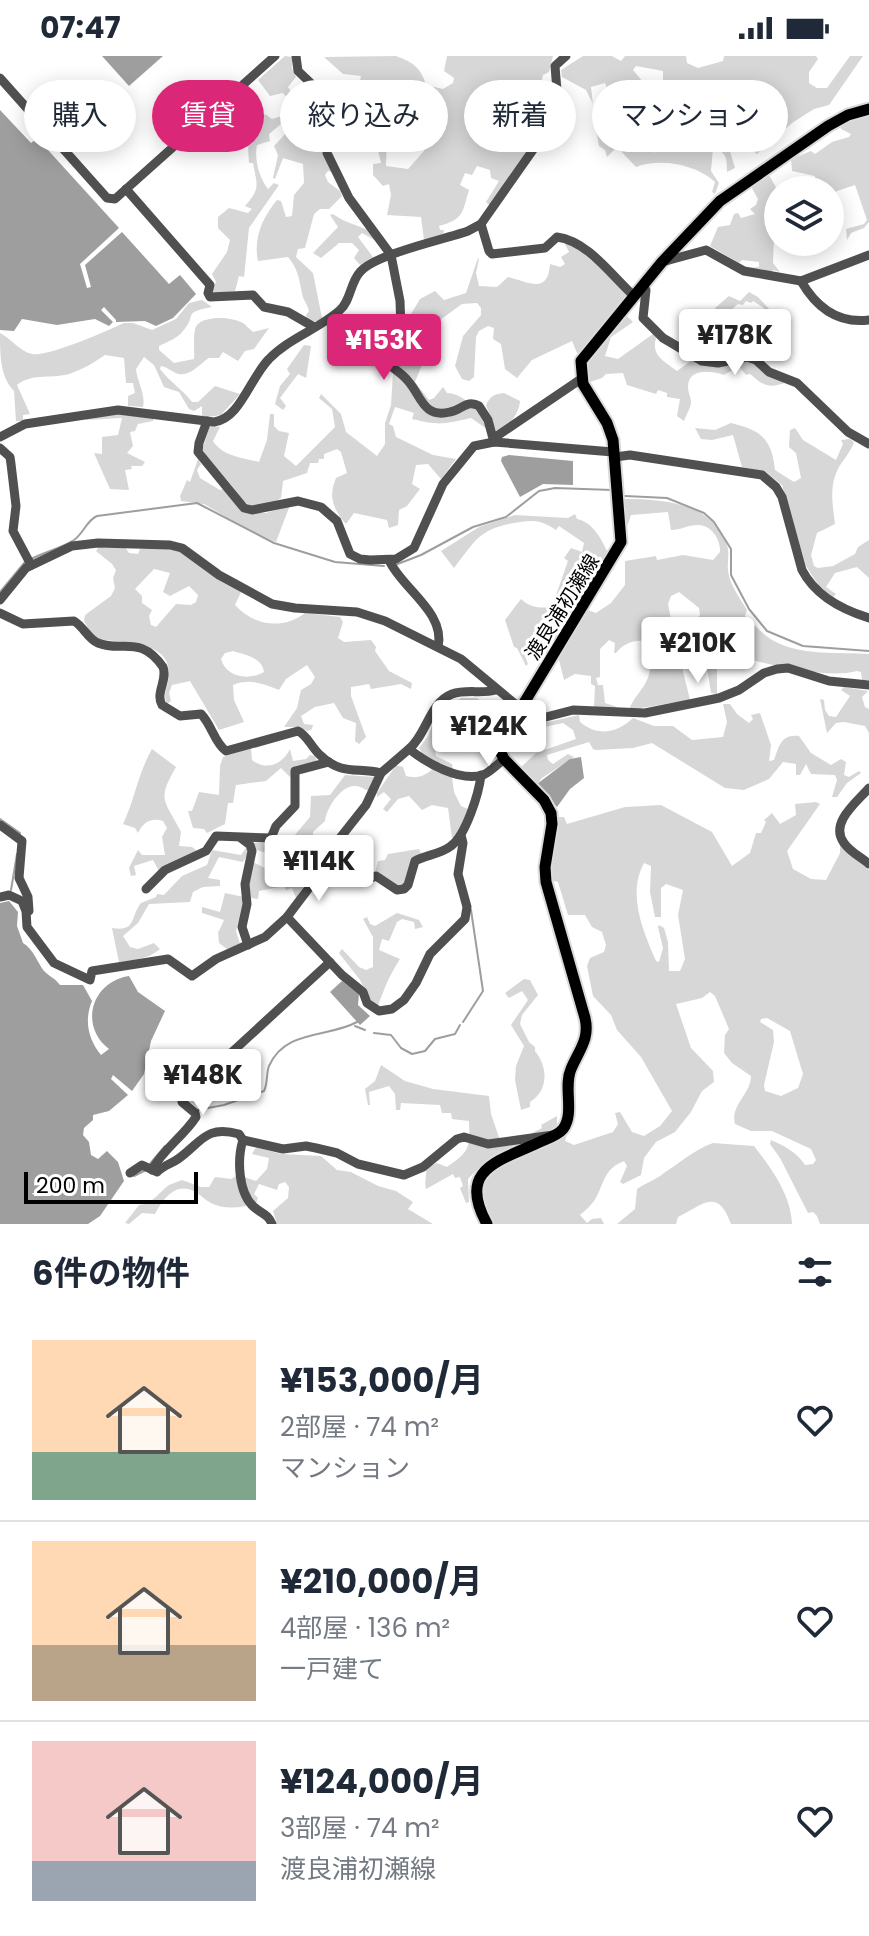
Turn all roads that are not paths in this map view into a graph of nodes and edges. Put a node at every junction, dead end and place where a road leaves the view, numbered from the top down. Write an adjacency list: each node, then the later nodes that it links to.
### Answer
1 (275, 56): 6 (street)
2 (296, 56): 8 (street)
3 (566, 56): 7 (street)
4 (0, 78): 6 (street)
5 (869, 109): 10 (main road)
6 (126, 189): 14 (street)
7 (481, 224): 8 (street); 12 (street)
8 (391, 255): 14 (street); 18 (street)
9 (869, 255): 11 (street)
10 (662, 262): 11 (street); 12 (main road)
11 (801, 281): 13 (street)
12 (638, 291): 15 (main road); 19 (street)
13 (869, 320)
14 (314, 327): 16 (street)
15 (581, 379): 18 (street); 21 (main road, 渡良浦初瀬線)
16 (207, 421): 17 (street); 22 (street)
17 (0, 437)
18 (494, 440): 21 (street); 22 (street)
19 (869, 444)
20 (0, 448): 23 (street)
21 (614, 454): 26 (street); 30 (main road, 渡良浦初瀬線)
22 (389, 560): 27 (street)
23 (29, 562): 24 (street); 27 (street)
24 (0, 600)
25 (0, 613): 34 (street)
26 (869, 618)
27 (438, 647): 29 (street)
28 (869, 685): 31 (street)
29 (496, 690): 30 (street); 32 (street)
30 (520, 708): 31 (main road, 渡良浦初瀬線)
31 (512, 723): 33 (main road, 渡良浦初瀬線)
32 (409, 749): 35 (street); 36 (street)
33 (504, 759): 36 (street); 49 (main road)
34 (329, 762): 35 (street); 40 (street)
35 (381, 773): 42 (street)
36 (481, 775): 39 (street)
37 (869, 788): 41 (street)
38 (0, 825): 45 (street)
39 (461, 835): 42 (street); 48 (street)
40 (239, 837): 43 (street); 47 (street)
41 (869, 864)
42 (321, 870): 46 (street)
43 (146, 889)
44 (0, 897): 45 (street)
45 (26, 917): 47 (street)
46 (287, 917): 47 (street); 48 (street)
47 (248, 945)
48 (330, 962): 51 (street)
49 (556, 1135): 50 (street); 54 (main road)
50 (243, 1140): 51 (street); 53 (street)
51 (152, 1170): 52 (street)
52 (130, 1173)
53 (272, 1224)
54 (487, 1224)

